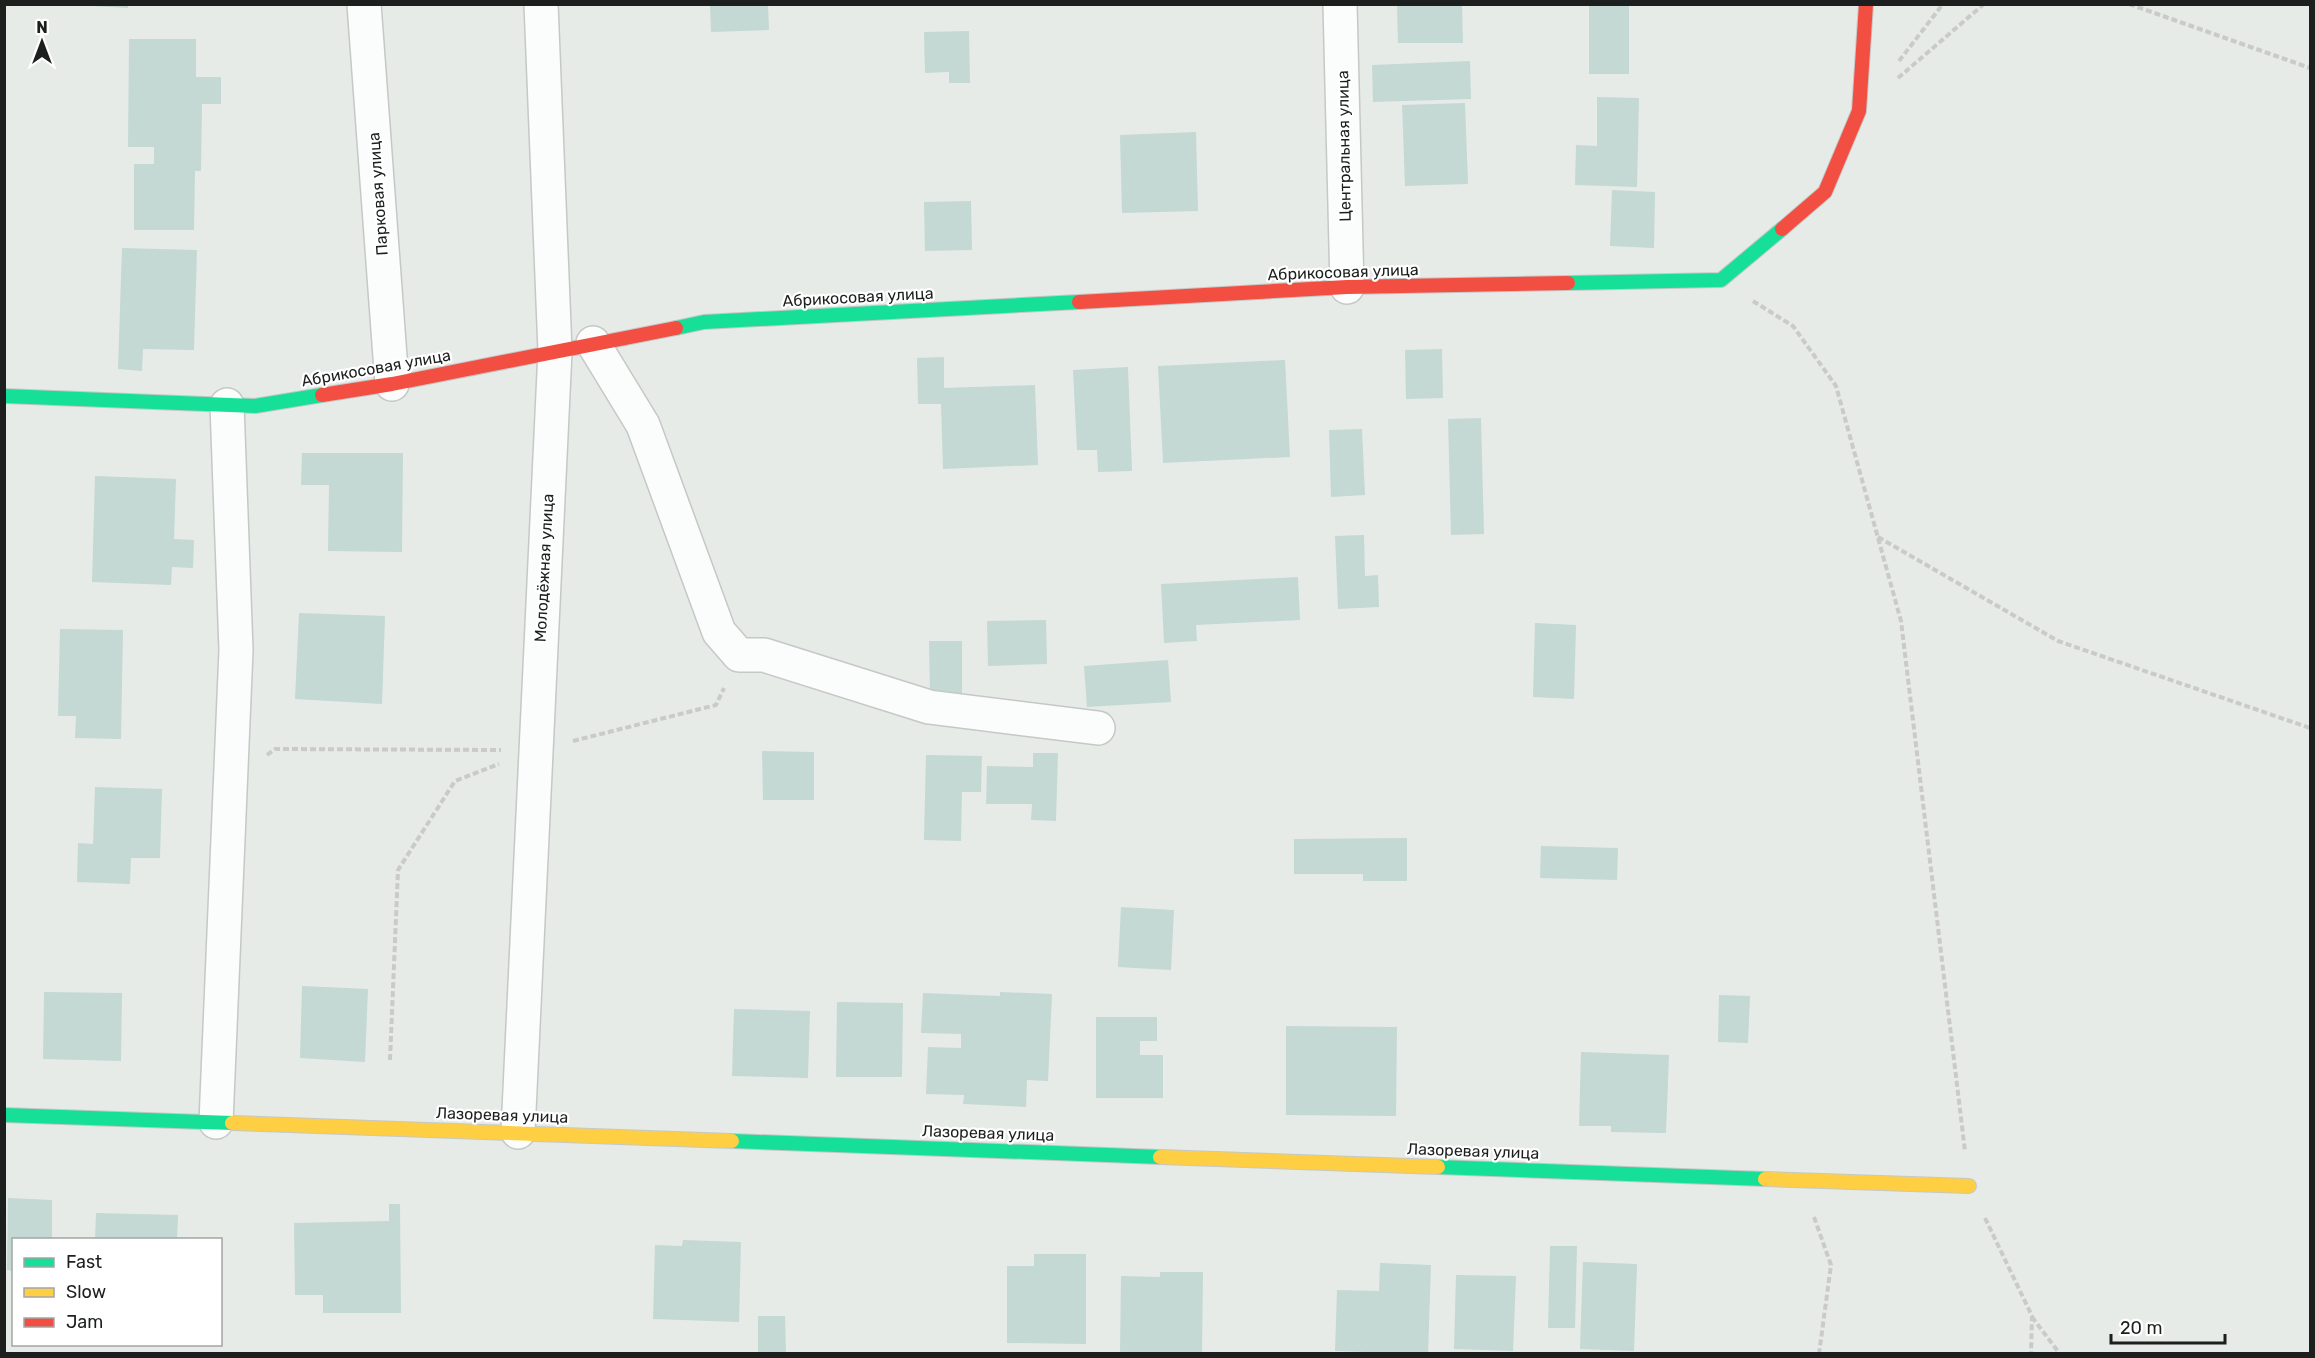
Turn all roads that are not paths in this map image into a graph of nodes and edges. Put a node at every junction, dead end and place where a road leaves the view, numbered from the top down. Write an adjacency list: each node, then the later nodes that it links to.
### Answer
1 (364, 4): 8 (street, Парковая улица)
2 (542, 4): 7 (street, Молодёжная улица)
3 (1340, 4): 5 (street, Центральная улица)
4 (1866, 4): 5 (street, Абрикосовая улица)
5 (1347, 286): 6 (street, Абрикосовая улица)
6 (593, 343): 7 (street, Абрикосовая улица); 11 (street)
7 (555, 351): 8 (street, Абрикосовая улица); 14 (street, Молодёжная улица)
8 (392, 384): 10 (street, Абрикосовая улица)
9 (4, 396): 10 (street, Абрикосовая улица)
10 (227, 405): 13 (street)
11 (1098, 728)
12 (4, 1115): 13 (street, Лазоревая улица)
13 (216, 1122): 14 (street, Лазоревая улица)
14 (518, 1132): 15 (street, Лазоревая улица)
15 (1969, 1186)

